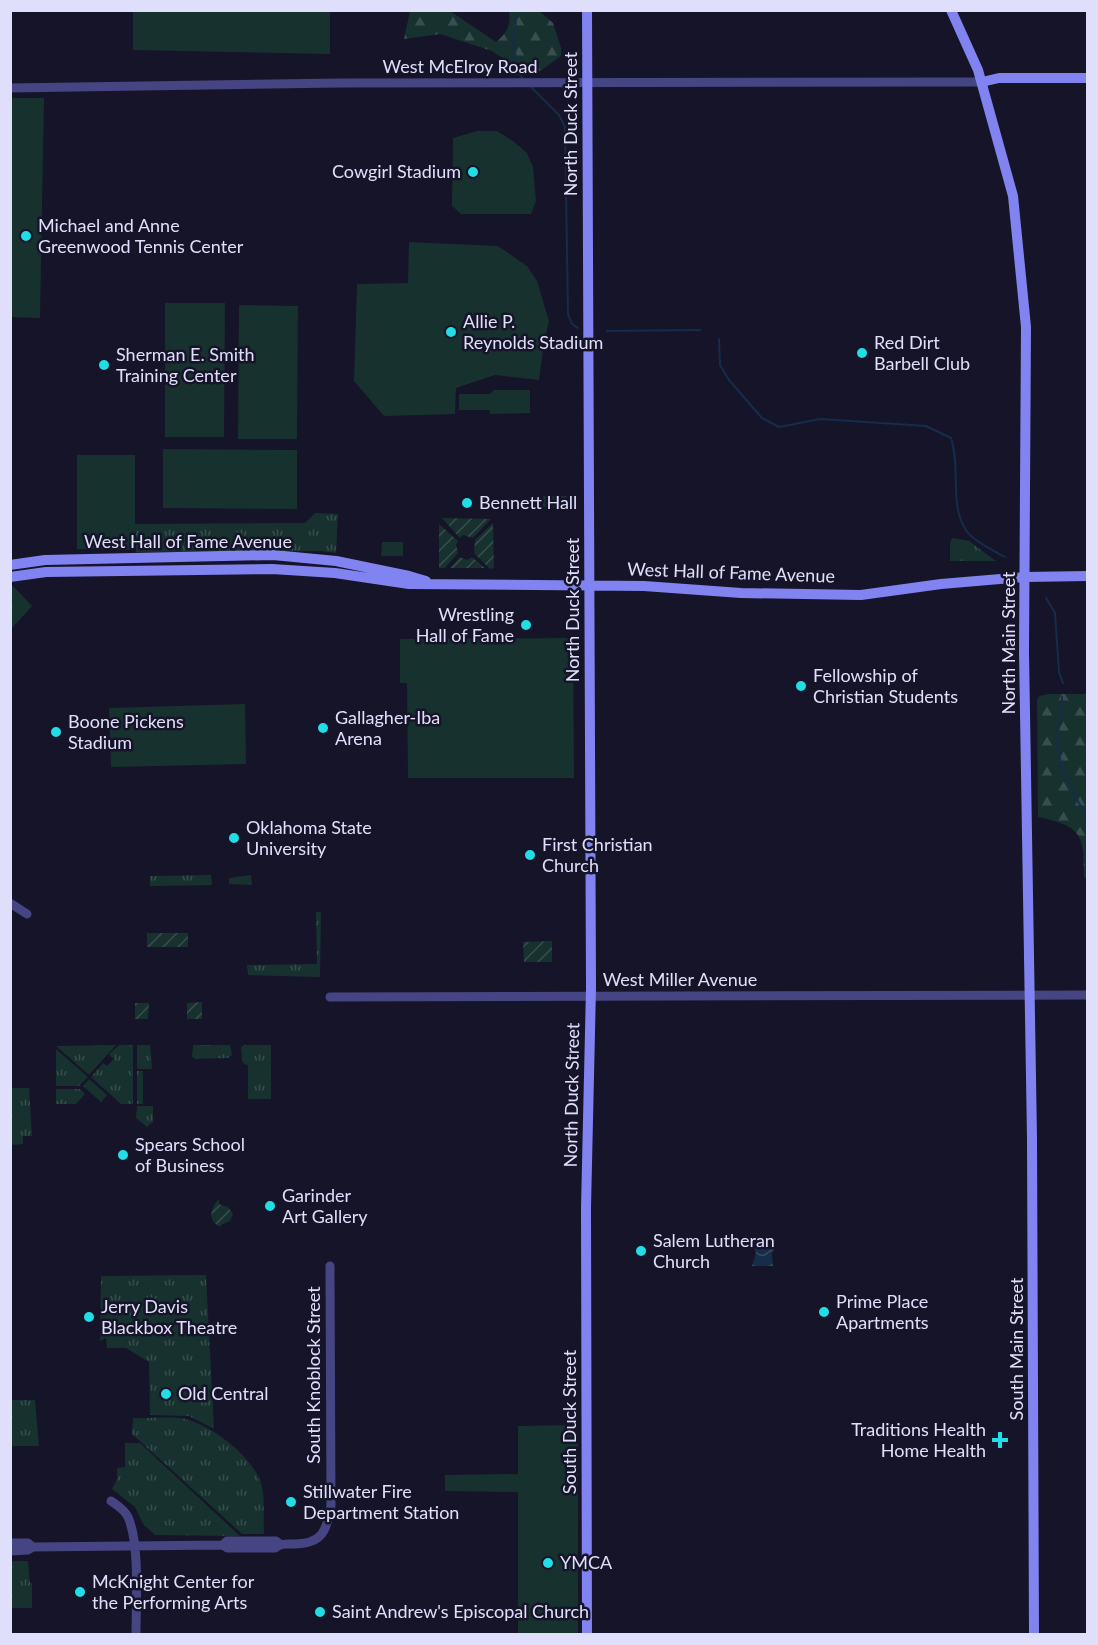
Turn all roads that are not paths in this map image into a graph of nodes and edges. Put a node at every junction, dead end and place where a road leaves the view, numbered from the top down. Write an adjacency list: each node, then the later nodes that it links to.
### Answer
1 (587, 10): 5 (main road, North Duck Street)
2 (951, 10): 4 (main road, North Main Street)
3 (1088, 79): 4 (main road)
4 (982, 82): 5 (street, West McElroy Road); 10 (main road, North Main Street)
5 (588, 83): 6 (street, West McElroy Road); 12 (main road, North Duck Street)
6 (10, 88)
7 (10, 565): 11 (main road, West Hall of Fame Avenue)
8 (1088, 576): 10 (main road, West Hall of Fame Avenue)
9 (10, 577): 11 (main road, West Hall of Fame Avenue)
10 (1025, 577): 12 (main road, West Hall of Fame Avenue); 17 (main road, North Main Street)
11 (434, 584): 12 (main road, West Hall of Fame Avenue)
12 (590, 585): 16 (main road, North Duck Street)
13 (10, 903): 14 (street)
14 (27, 914)
15 (1088, 995): 17 (street, West Miller Avenue)
16 (591, 996): 17 (street, West Miller Avenue); 18 (street, West Miller Avenue); 20 (main road, North Duck Street)
17 (1030, 996): 19 (main road, North Main Street)
18 (330, 997)
19 (1032, 1208): 29 (main road, South Main Street)
20 (586, 1209): 28 (main road, South Duck Street)
21 (330, 1266): 24 (street, South Knoblock Street)
22 (111, 1501): 24 (street)
23 (10, 1543): 25 (street)
24 (133, 1546): 25 (street); 27 (street)
25 (33, 1547): 26 (street)
26 (10, 1551)
27 (136, 1635)
28 (587, 1635)
29 (1034, 1635)

